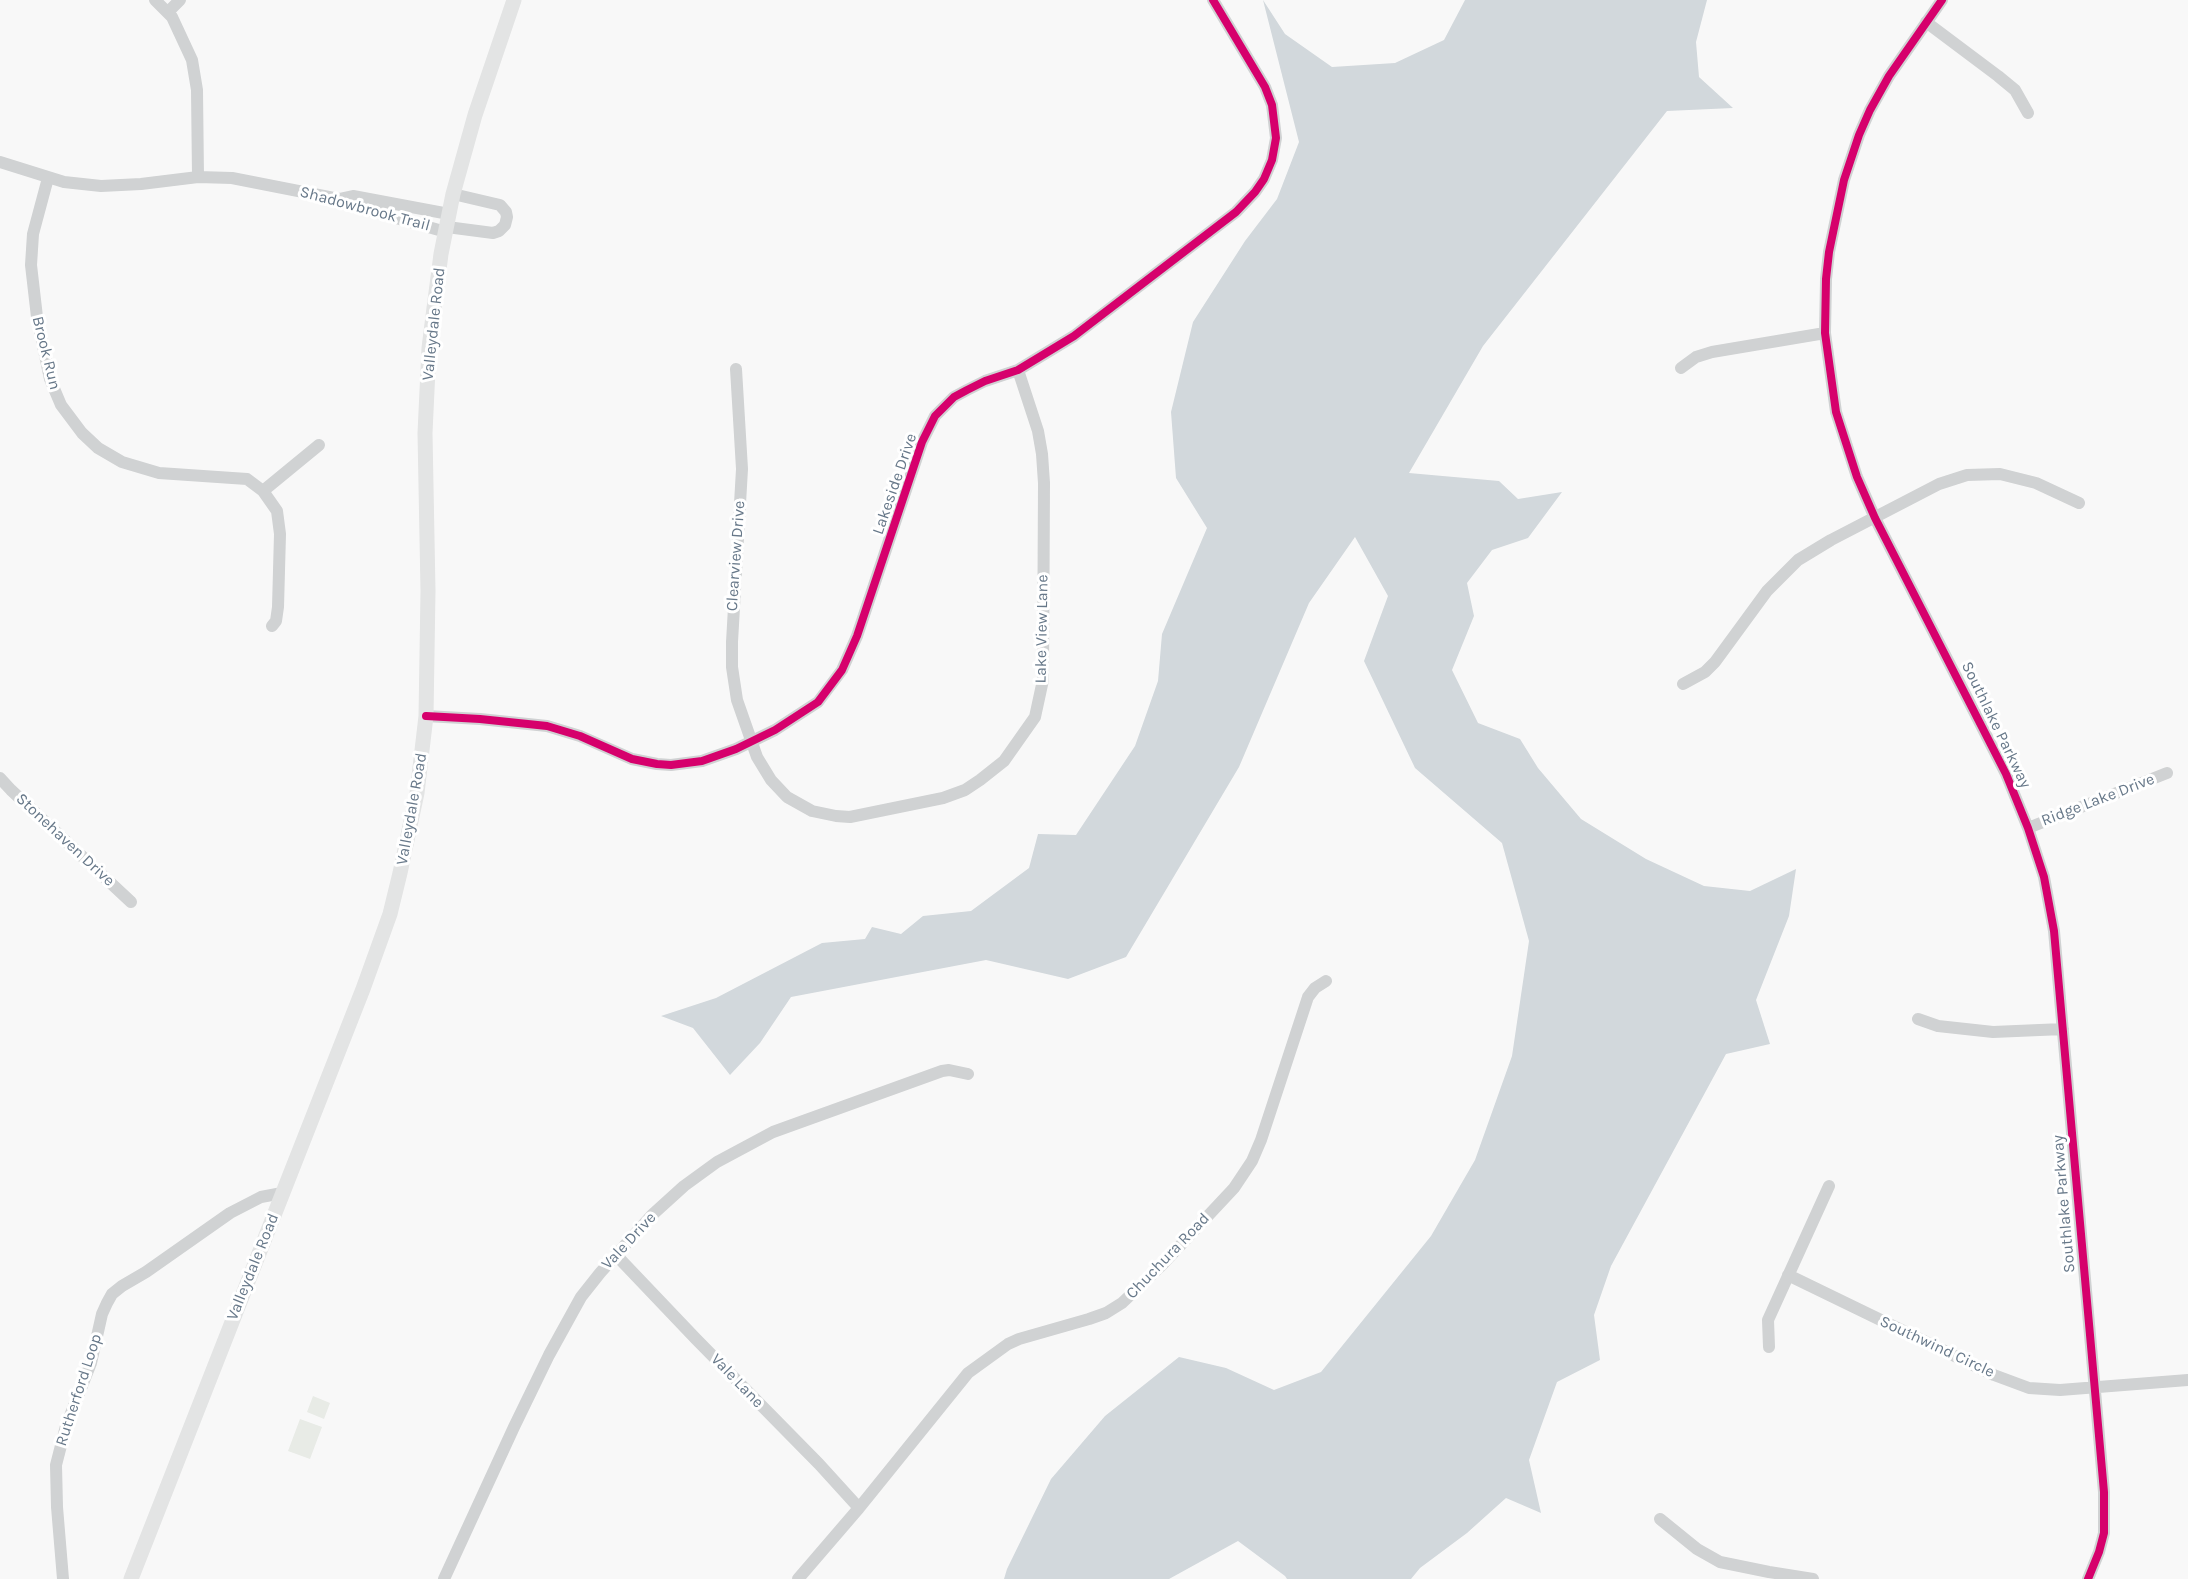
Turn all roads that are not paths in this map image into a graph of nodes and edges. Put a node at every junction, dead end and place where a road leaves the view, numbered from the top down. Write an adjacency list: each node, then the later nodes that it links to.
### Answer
1 (155, 0): 6 (street)
2 (180, 0): 6 (street)
3 (514, 0): 12 (main road, Valleydale Road)
4 (1213, 0): 18 (street, Lakeside Drive)
5 (1942, 0): 7 (street, Southlake Parkway)
6 (168, 12): 10 (street)
7 (1926, 22): 8 (street); 15 (street, Southlake Parkway)
8 (2028, 113)
9 (0, 162): 11 (street, Shadowbrook Trail)
10 (198, 177): 11 (street, Shadowbrook Trail); 13 (street, Shadowbrook Trail)
11 (48, 178): 20 (street, Brook Run)
12 (453, 194): 14 (main road, Valleydale Road); 14 (street)
13 (339, 199): 14 (street, Shadowbrook Trail); 14 (street)
14 (447, 224): 25 (main road, Valleydale Road)
15 (1825, 333): 17 (street); 22 (street, Southlake Parkway)
16 (736, 369): 26 (street, Clearview Drive)
17 (1681, 369)
18 (1018, 370): 26 (street, Lakeside Drive); 26 (street, Lake View Lane)
19 (319, 445): 20 (street)
20 (263, 490): 23 (street)
21 (2079, 503): 22 (street)
22 (1875, 518): 24 (street); 29 (street, Southlake Parkway)
23 (272, 626)
24 (1683, 684)
25 (426, 716): 26 (street, Lakeside Drive); 36 (main road, Valleydale Road)
26 (751, 742)
27 (2167, 773): 29 (street, Ridge Lake Drive)
28 (0, 778): 30 (street, Stonehaven Drive)
29 (2028, 828): 33 (street, Southlake Parkway)
30 (131, 902)
31 (1326, 981): 42 (street, Chuchura Road)
32 (1918, 1019): 33 (street)
33 (2063, 1029): 41 (street, Southlake Parkway)
34 (968, 1074): 37 (street, Vale Drive)
35 (1829, 1186): 38 (street)
36 (282, 1193): 44 (street, Rutherford Loop); 45 (main road, Valleydale Road)
37 (616, 1255): 42 (street, Vale Lane); 46 (street, Vale Drive)
38 (1788, 1275): 39 (street); 41 (street, Southwind Circle)
39 (1769, 1347)
40 (2188, 1380): 41 (street, Southwind Circle)
41 (2095, 1388): 49 (street, Southlake Parkway)
42 (859, 1508): 47 (street, Chuchura Road)
43 (1660, 1518): 48 (street)
44 (63, 1579)
45 (131, 1579)
46 (444, 1579)
47 (798, 1579)
48 (1813, 1579)
49 (2088, 1579)

